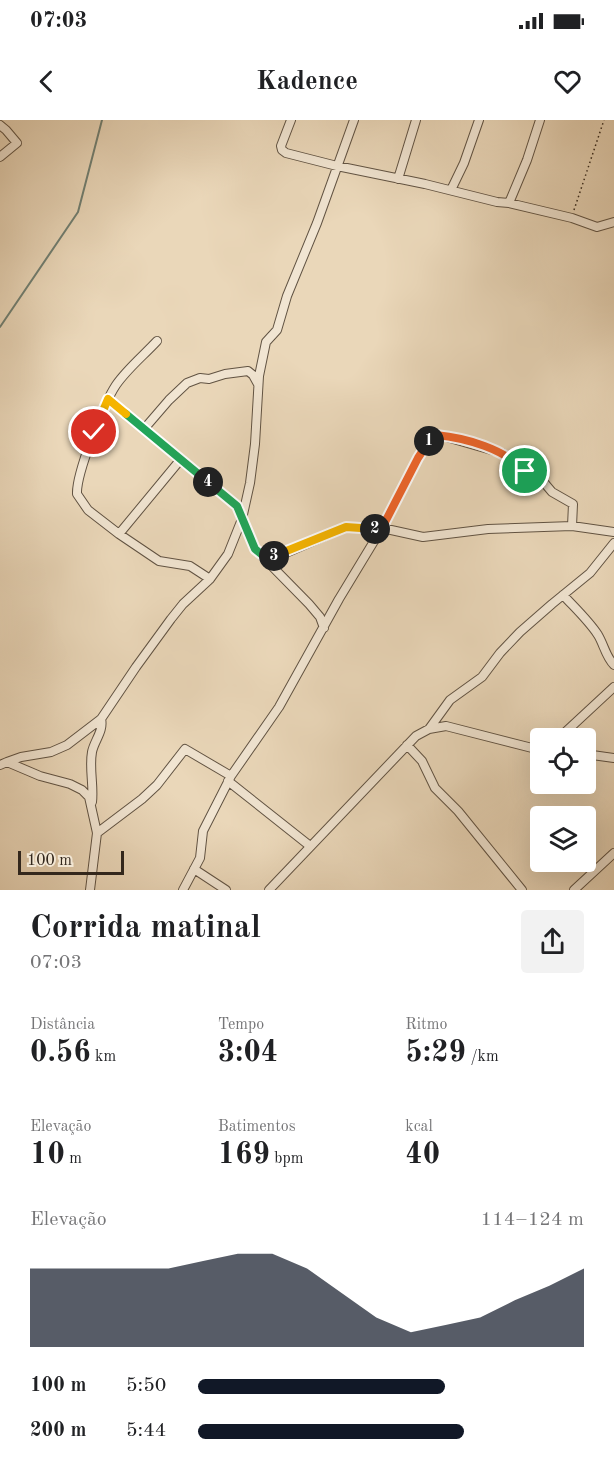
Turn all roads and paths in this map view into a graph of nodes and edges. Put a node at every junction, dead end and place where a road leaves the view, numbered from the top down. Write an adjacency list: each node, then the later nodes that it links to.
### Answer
1 (291, 120): 9 (street)
2 (354, 120): 9 (street)
3 (416, 120): 10 (street)
4 (479, 120): 11 (street)
5 (540, 120): 12 (street)
6 (604, 120): 13 (path)
7 (0, 125): 8 (street)
8 (0, 157)
9 (337, 166): 10 (street); 16 (street)
10 (398, 178): 11 (street)
11 (451, 190): 12 (street)
12 (509, 203): 13 (street)
13 (572, 218): 14 (street)
14 (614, 222)
15 (157, 341): 17 (street)
16 (259, 385): 18 (street); 20 (street)
17 (108, 399): 18 (street); 24 (street)
18 (144, 429): 19 (street)
19 (181, 459): 20 (street); 24 (street)
20 (242, 519): 26 (street); 27 (street)
21 (572, 526): 22 (street); 22 (street); 23 (street)
22 (382, 528): 26 (street); 29 (street)
23 (614, 532)
24 (119, 534): 27 (street)
25 (614, 543): 28 (street)
26 (266, 558): 29 (street)
27 (210, 579): 32 (street)
28 (563, 595): 30 (street); 34 (street)
29 (324, 628): 40 (street)
30 (614, 665)
31 (614, 687): 33 (street)
32 (101, 719): 39 (street); 41 (street)
33 (570, 728)
34 (429, 729): 35 (street); 36 (street)
35 (407, 745): 43 (street); 50 (street)
36 (530, 747)
37 (596, 754): 38 (street)
38 (612, 755)
39 (4, 764): 41 (street)
40 (230, 779): 42 (street); 43 (street); 45 (street)
41 (92, 806): 42 (street)
42 (97, 833): 46 (street)
43 (310, 846): 49 (street)
44 (614, 853): 51 (street)
45 (194, 869): 47 (street); 48 (street)
46 (90, 890)
47 (183, 890)
48 (226, 890)
49 (269, 890)
50 (522, 890)
51 (574, 890)

